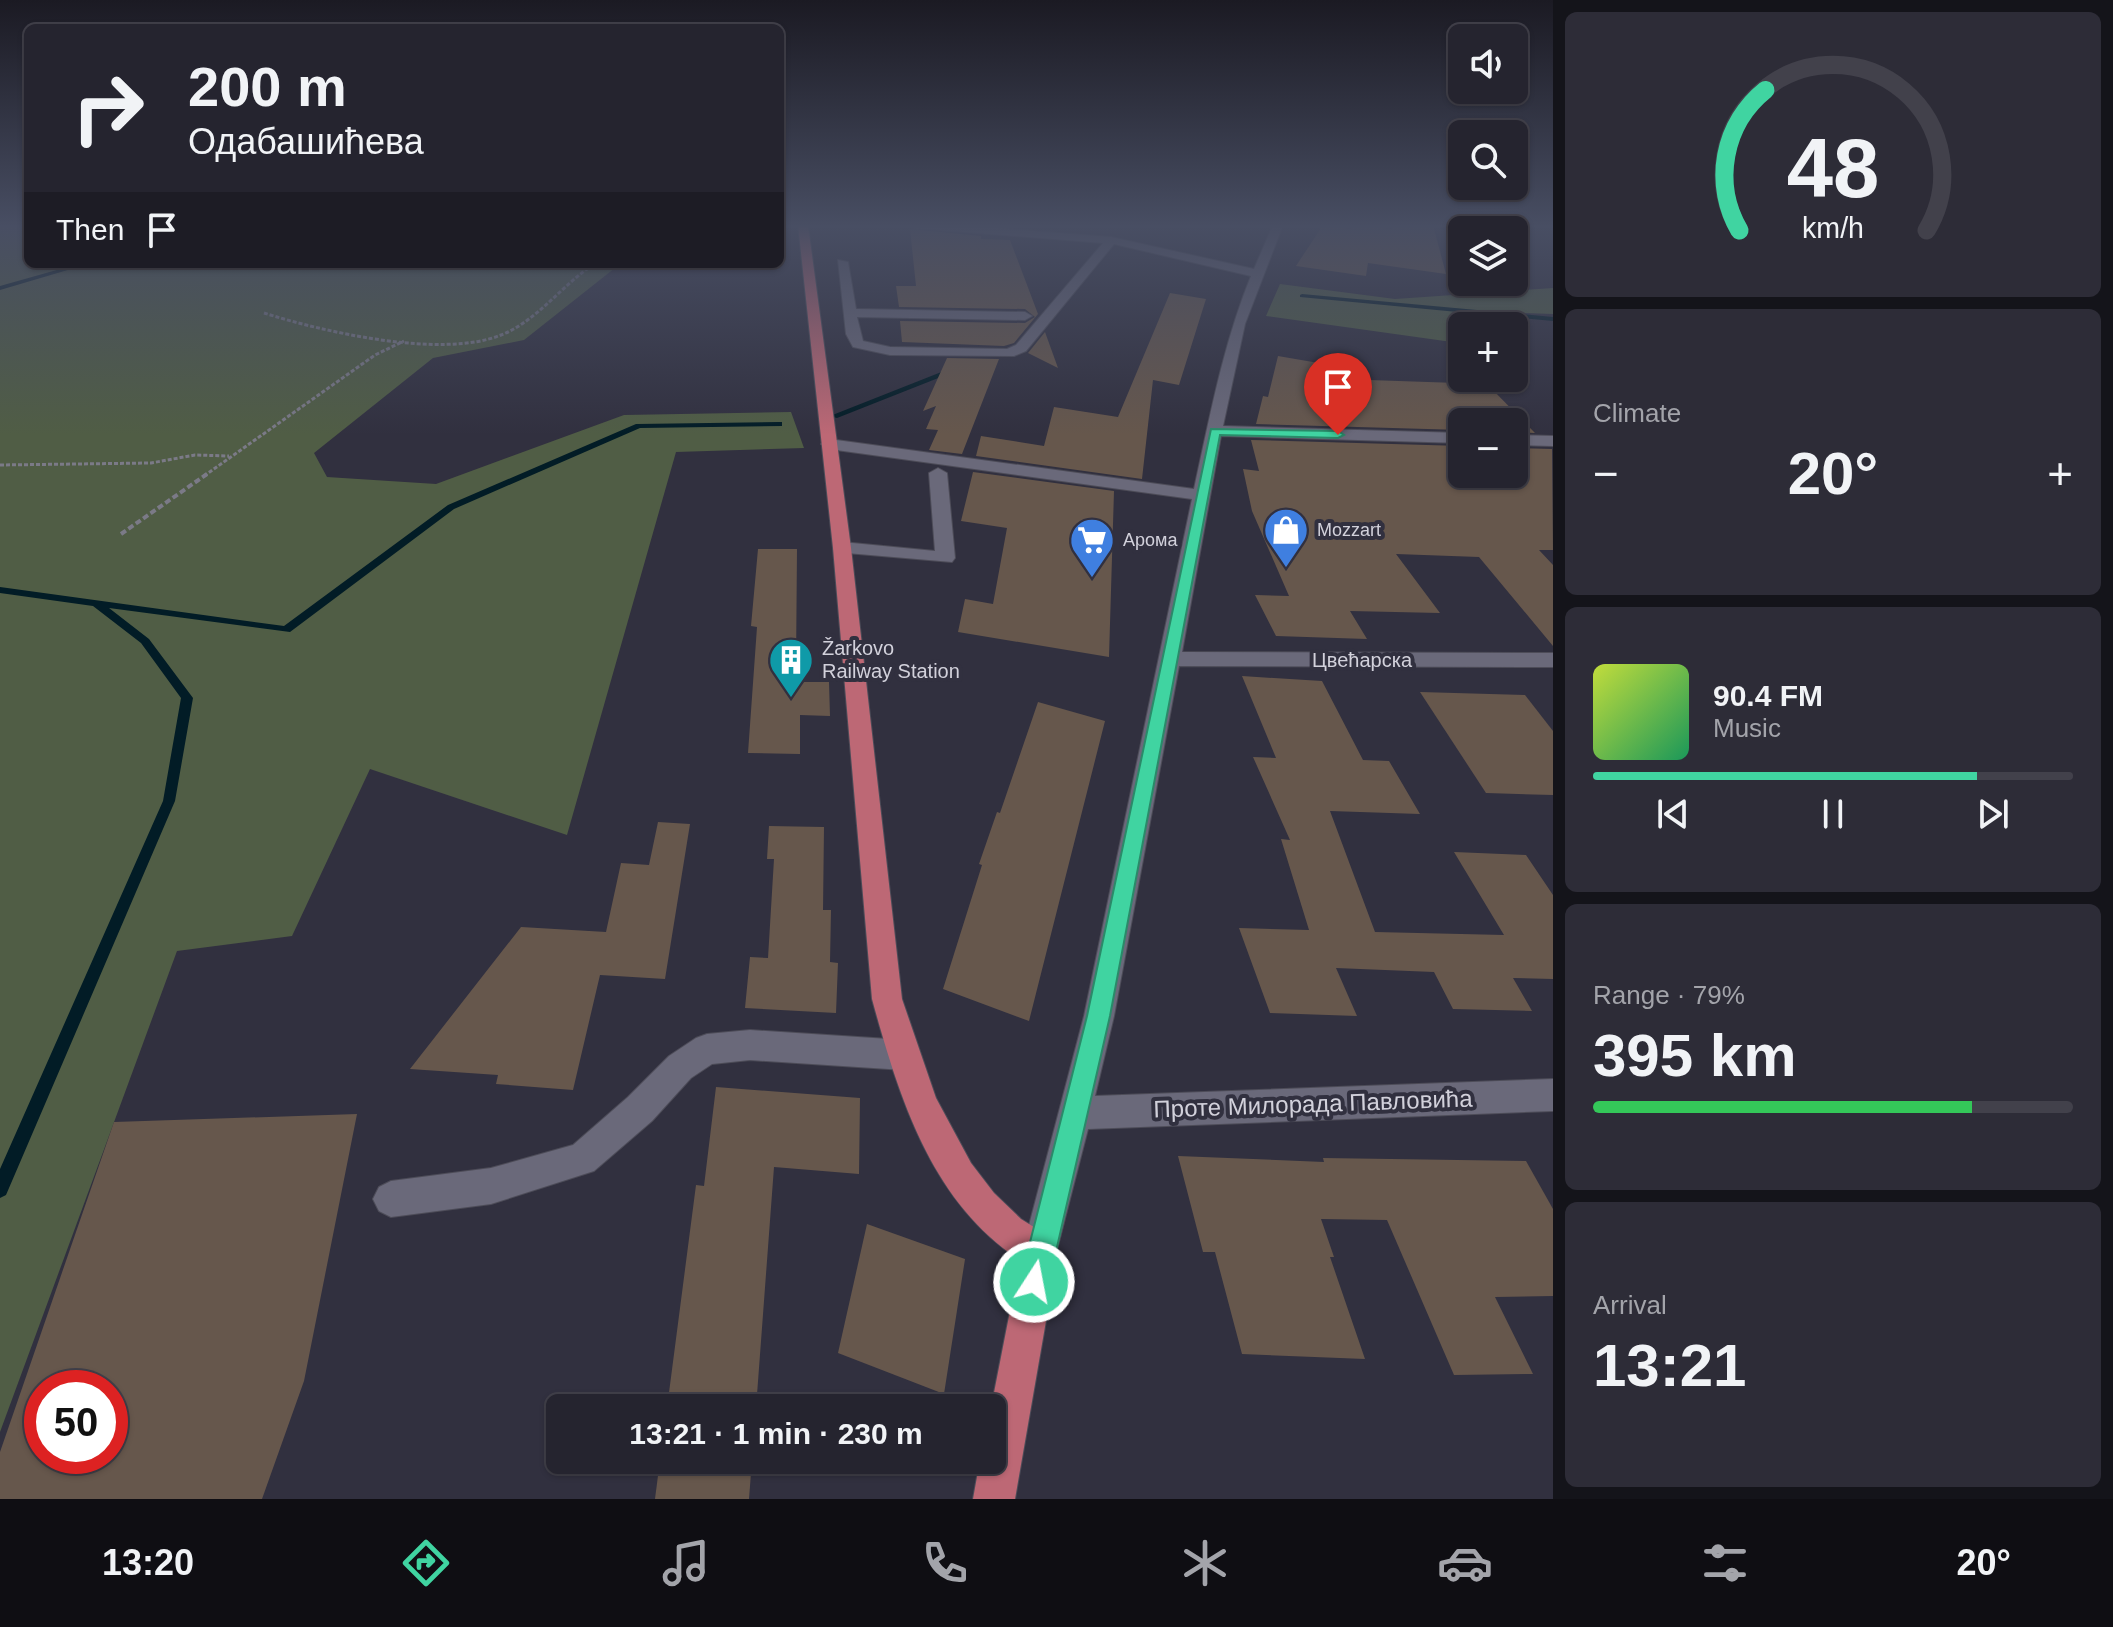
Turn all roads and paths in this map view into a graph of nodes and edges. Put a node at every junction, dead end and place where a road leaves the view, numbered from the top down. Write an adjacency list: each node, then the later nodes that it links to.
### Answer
1 (555, 295): 9 (path)
2 (811, 295): 14 (main road)
3 (847, 295): 7 (street)
4 (1065, 295): 7 (street)
5 (1250, 295): 10 (street)
6 (264, 313): 9 (path)
7 (850, 313): 8 (street)
8 (1025, 316)
9 (404, 341): 15 (path)
10 (1215, 431): 11 (street); 18 (street)
11 (1448, 438)
12 (1528, 440): 13 (street)
13 (1553, 441)
14 (829, 444): 18 (street); 20 (main road)
15 (229, 456): 16 (path); 19 (path)
16 (0, 465)
17 (938, 473): 20 (street)
18 (1203, 495): 21 (street)
19 (121, 534)
20 (842, 548): 23 (main road)
21 (1171, 659): 22 (street, Цвећарска); 25 (street)
22 (1553, 660)
23 (904, 1055): 26 (street); 27 (main road)
24 (1553, 1095): 25 (street, Проте Милорада Павловића)
25 (1073, 1113): 27 (street)
26 (391, 1199)
27 (1040, 1252): 28 (main road)
28 (994, 1499)

